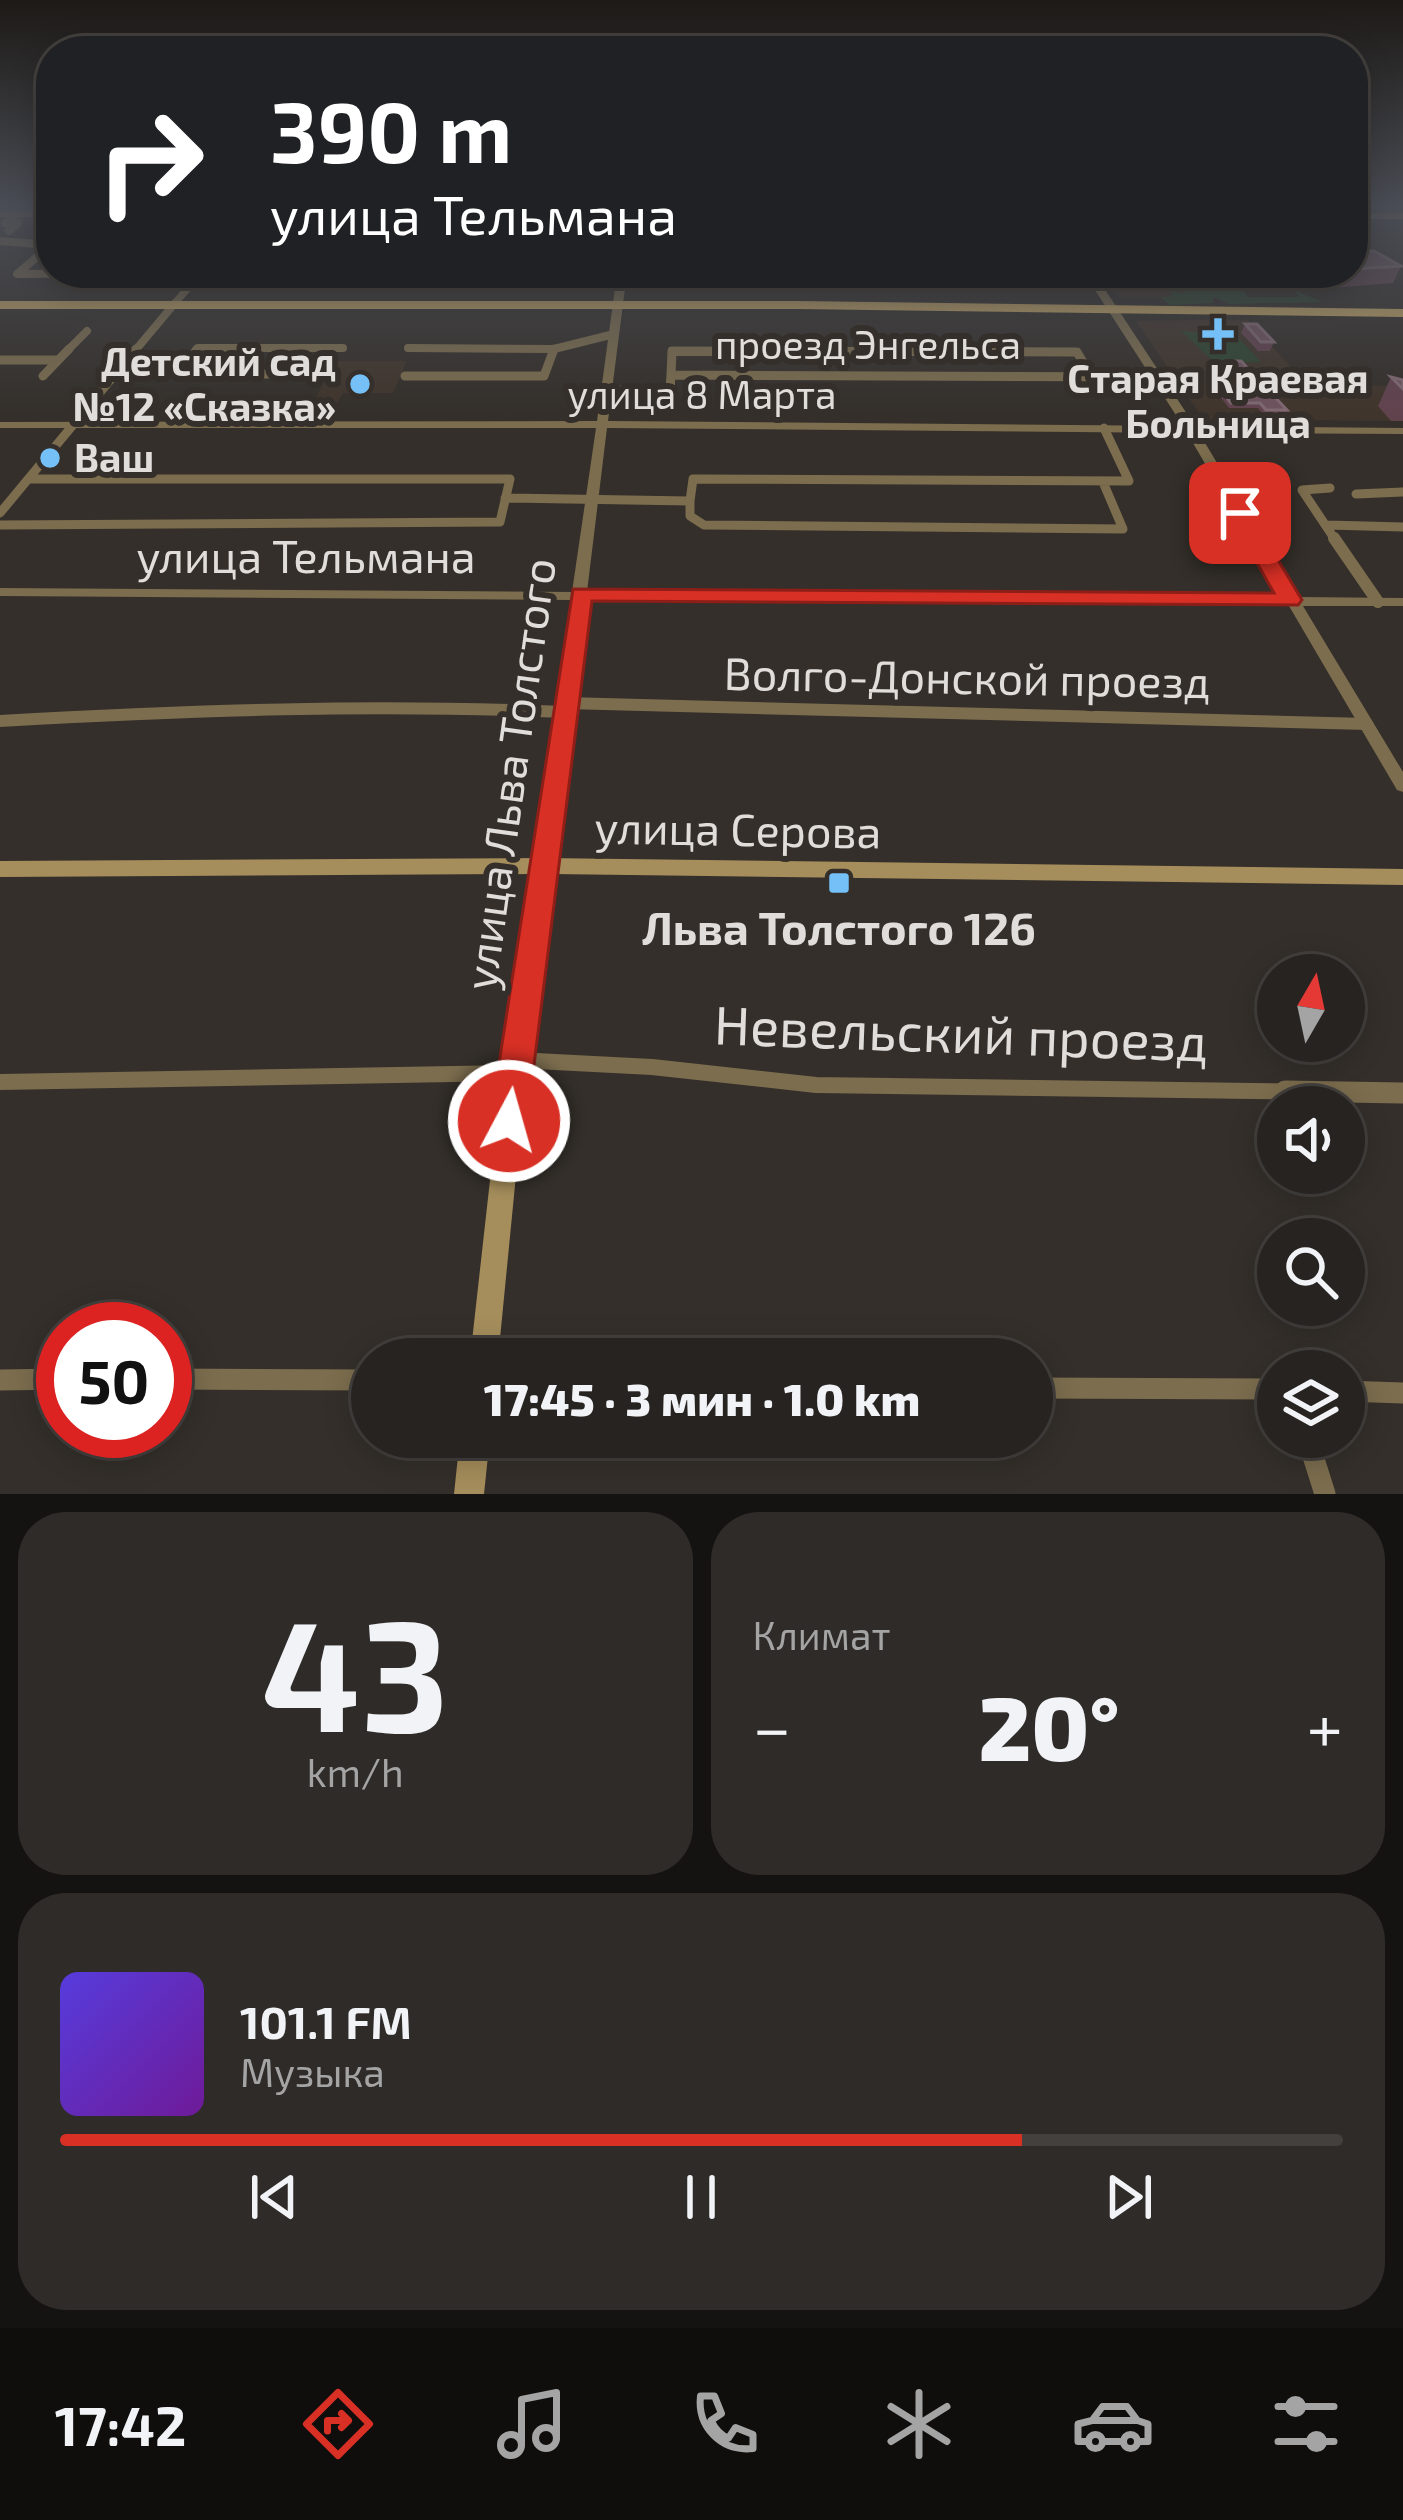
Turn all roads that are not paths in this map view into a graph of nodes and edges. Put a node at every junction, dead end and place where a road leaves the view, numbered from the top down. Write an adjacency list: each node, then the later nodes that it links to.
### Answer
1 (188, 288): 4 (street)
2 (619, 288): 6 (street, улица Льва Толстого)
3 (1099, 288): 7 (street)
4 (177, 301): 5 (main road); 6 (main road); 14 (street)
5 (0, 302)
6 (617, 302): 7 (main road); 10 (street, улица Льва Толстого)
7 (1113, 309): 8 (main road); 23 (street)
8 (1403, 310)
9 (87, 331): 16 (street)
10 (614, 334): 13 (street); 24 (street, улица Льва Толстого)
11 (343, 348): 15 (street)
12 (407, 348): 13 (street)
13 (554, 349): 21 (street)
14 (127, 357): 15 (street); 25 (street)
15 (191, 357): 18 (street)
16 (57, 360): 17 (street); 20 (street)
17 (0, 361)
18 (313, 374)
19 (671, 375): 22 (street, проезд Энгельса); 22 (street, проезд Энгельса); 24 (street)
20 (43, 376)
21 (405, 376)
22 (1090, 376): 23 (street, проезд Энгельса)
23 (1156, 377): 29 (street)
24 (607, 390): 26 (street, улица Льва Толстого)
25 (75, 423): 26 (street, улица 8 Марта); 27 (street, улица 8 Марта); 31 (street)
26 (603, 424): 28 (street, улица 8 Марта); 37 (street, улица Льва Толстого)
27 (0, 425)
28 (1104, 428): 29 (street, улица 8 Марта); 32 (street)
29 (1198, 429): 30 (street, улица 8 Марта); 45 (street)
30 (1403, 430)
31 (30, 479): 36 (street); 39 (street)
32 (1102, 482): 38 (street); 38 (street)
33 (1330, 488): 41 (street)
34 (1403, 492): 35 (street)
35 (1356, 494)
36 (505, 498): 37 (street); 40 (street)
37 (593, 498): 38 (street); 44 (street, улица Льва Толстого)
38 (690, 501)
39 (0, 513)
40 (0, 525)
41 (1327, 525): 42 (street); 46 (street)
42 (1403, 527)
43 (0, 592): 44 (street, улица Тельмана)
44 (581, 594): 45 (street, улица Тельмана); 48 (street, улица Льва Толстого)
45 (1290, 600): 46 (street, улица Тельмана); 50 (street)
46 (1378, 602): 47 (street, улица Тельмана)
47 (1403, 602)
48 (566, 708): 49 (street, Волго-Донской проезд); 50 (street, Волго-Донской проезд); 52 (street, улица Льва Толстого)
49 (0, 721)
50 (1367, 724): 51 (street)
51 (1403, 786)
52 (543, 866): 53 (main road, улица Серова); 54 (main road, улица Серова); 55 (main road, улица Льва Толстого)
53 (0, 869)
54 (1403, 877)
55 (515, 1067): 56 (street, Невельский проезд); 57 (street, Невельский проезд); 58 (main road, улица Льва Толстого)
56 (0, 1082)
57 (1403, 1093)
58 (486, 1338)
59 (36, 1379): 61 (street)
60 (192, 1379): 62 (street)
61 (0, 1380)
62 (351, 1381)
63 (1053, 1388): 64 (street)
64 (1257, 1389)
65 (1365, 1392): 66 (street)
66 (1403, 1393)
67 (474, 1458): 69 (main road)
68 (1314, 1458): 70 (street)
69 (470, 1494)
70 (1325, 1494)

